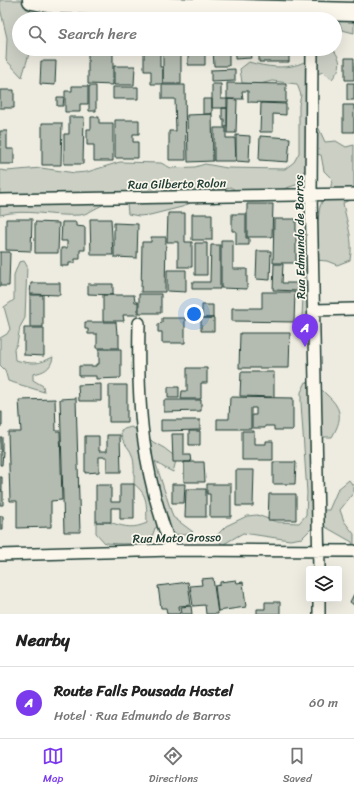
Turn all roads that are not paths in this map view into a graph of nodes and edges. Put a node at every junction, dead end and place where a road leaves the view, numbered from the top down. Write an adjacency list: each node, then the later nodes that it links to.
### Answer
1 (32, 0): 2 (main road)
2 (312, 10): 3 (main road)
3 (354, 12)
4 (312, 56): 5 (street, Rua Edmundo de Barros)
5 (311, 194): 6 (street, Rua Gilberto Rolon); 7 (street, Rua Gilberto Rolon); 9 (street, Rua Edmundo de Barros)
6 (354, 194)
7 (0, 200)
8 (354, 309): 9 (street)
9 (314, 310): 12 (street, Rua Edmundo de Barros)
10 (139, 323): 11 (street)
11 (172, 550): 12 (street, Rua Mato Grosso); 14 (street, Rua Mato Grosso)
12 (318, 550): 13 (street, Rua Mato Grosso); 15 (street, Rua Edmundo de Barros)
13 (354, 551)
14 (0, 555)
15 (319, 566)
16 (319, 602): 17 (street)
17 (320, 614)

